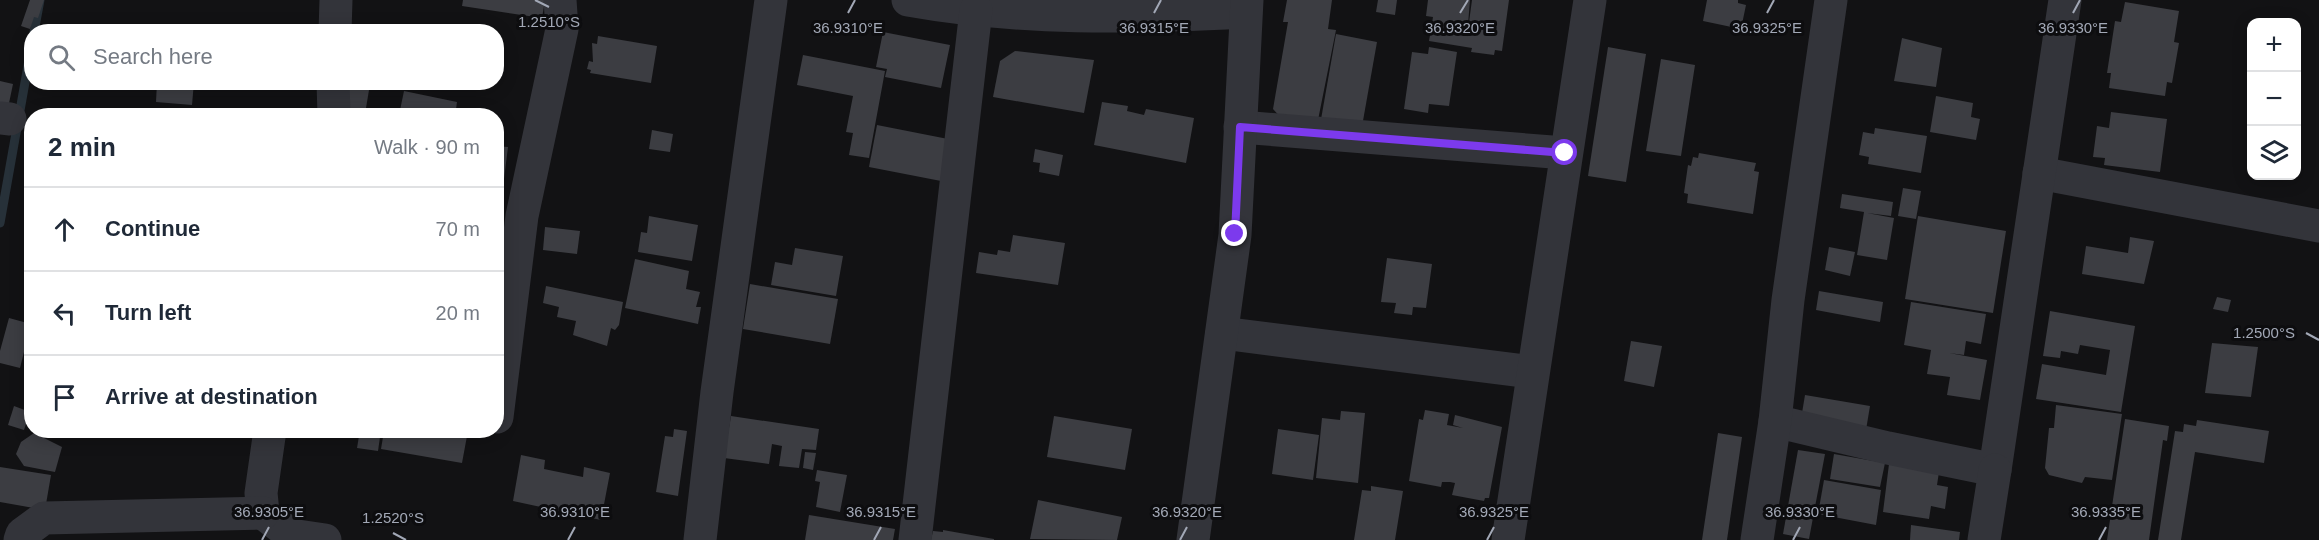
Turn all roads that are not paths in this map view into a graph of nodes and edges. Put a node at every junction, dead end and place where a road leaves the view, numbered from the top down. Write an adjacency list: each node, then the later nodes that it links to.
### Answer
1 (336, 0): 10 (street)
2 (560, 0): 18 (street)
3 (771, 0): 27 (street)
4 (908, 0): 9 (street)
5 (1590, 0): 14 (street)
6 (1830, 0): 20 (street)
7 (2065, 0): 15 (street)
8 (1246, 6): 9 (street); 13 (street)
9 (988, 7): 28 (street)
10 (335, 24)
11 (333, 90): 12 (street)
12 (334, 108)
13 (1240, 127): 14 (street); 17 (street)
14 (1565, 153): 19 (street)
15 (2039, 173): 16 (street); 22 (street)
16 (2319, 226)
17 (1222, 333): 19 (street); 29 (street)
18 (504, 361)
19 (1532, 372): 30 (street)
20 (1775, 421): 22 (street); 31 (street)
21 (269, 438): 23 (street)
22 (1995, 470): 32 (street)
23 (263, 513): 24 (street); 25 (street)
24 (290, 537): 26 (street)
25 (20, 540)
26 (325, 540)
27 (700, 540)
28 (915, 540)
29 (1193, 540)
30 (1508, 540)
31 (1757, 540)
32 (1984, 540)

